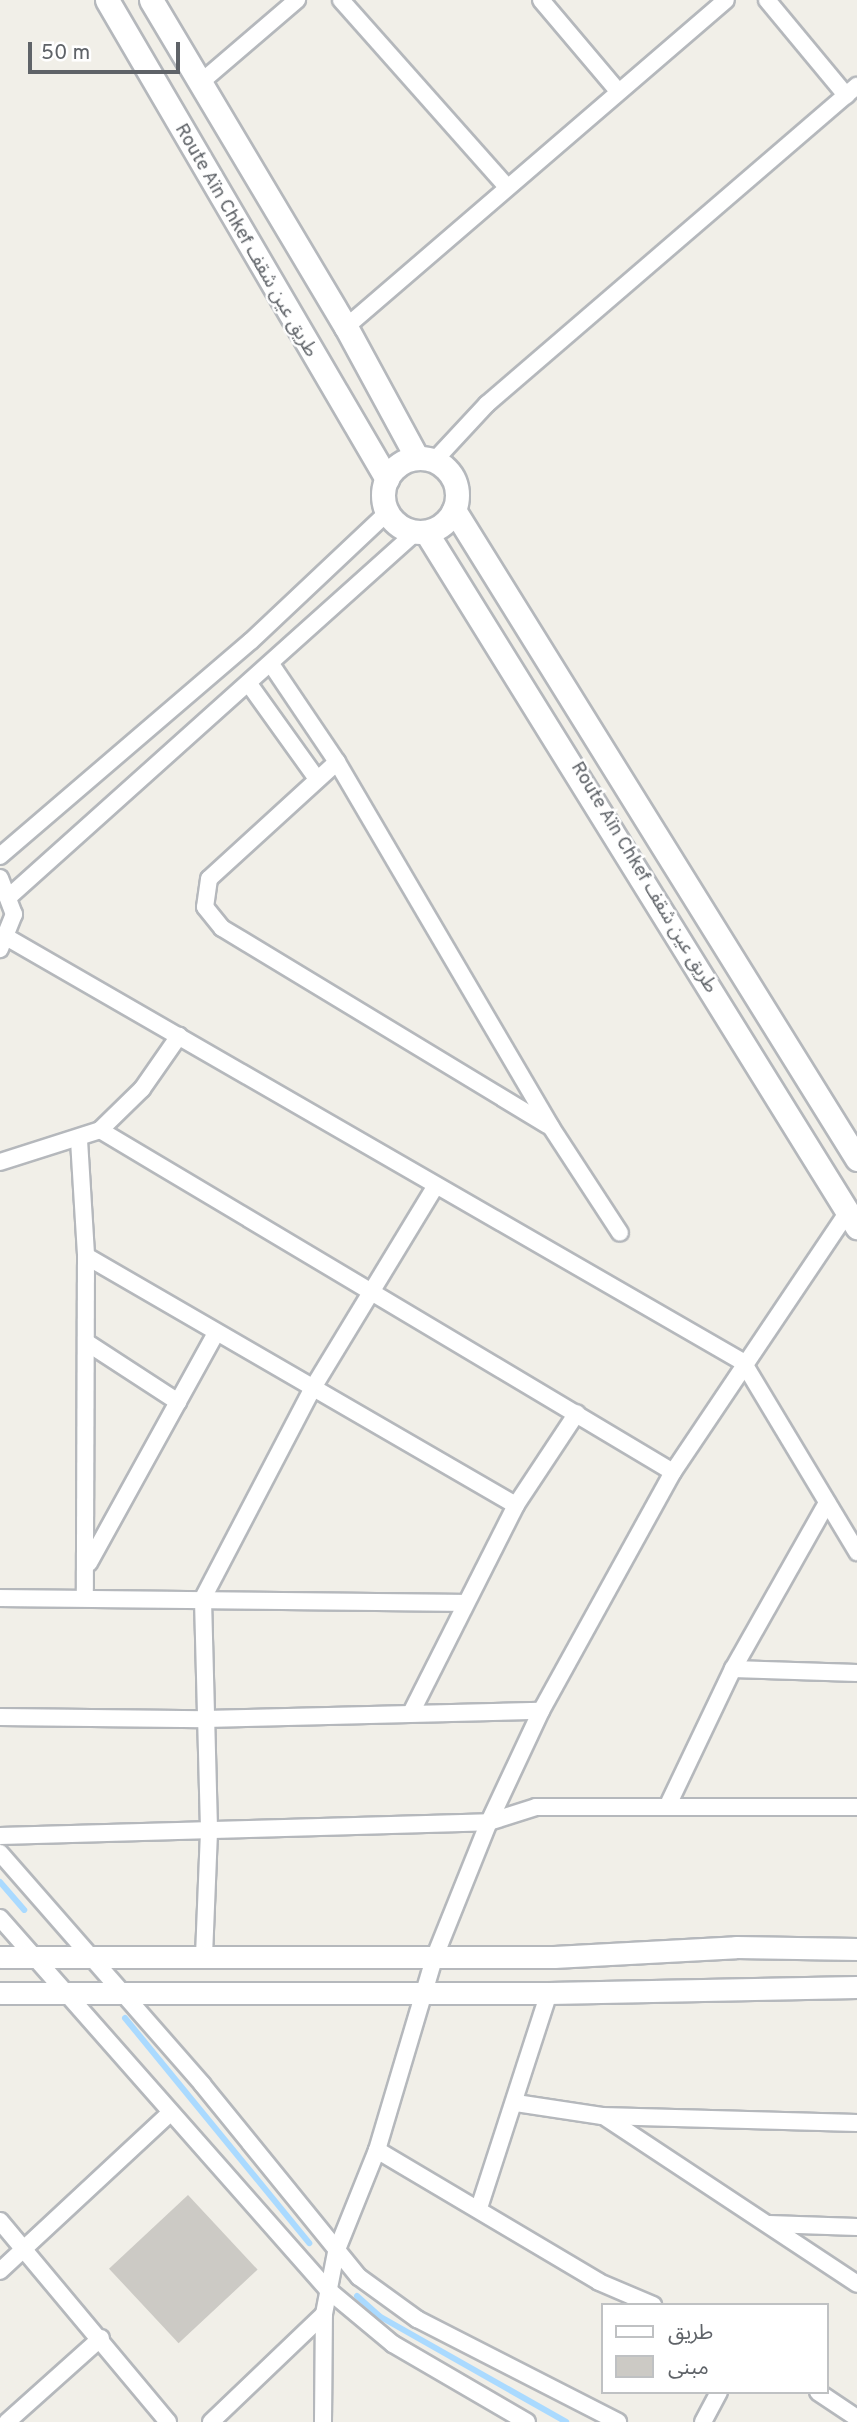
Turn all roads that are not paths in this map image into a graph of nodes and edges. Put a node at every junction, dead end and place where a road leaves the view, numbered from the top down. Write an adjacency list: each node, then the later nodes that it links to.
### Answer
1 (107, 0): 14 (main road, Route Aïn Chkef طريق عين شقف)
2 (151, 0): 8 (main road, Route Aïn Chkef طريق عين شقف)
3 (297, 0): 8 (street)
4 (341, 0): 11 (street)
5 (541, 0): 10 (street)
6 (726, 0): 10 (street)
7 (767, 0): 9 (street)
8 (200, 83): 12 (main road, Route Aïn Chkef طريق عين شقف)
9 (851, 90): 13 (street)
10 (618, 91): 11 (street)
11 (506, 186): 12 (street)
12 (346, 327): 13 (main road, Route Aïn Chkef طريق عين شقف)
13 (425, 460): 14 (main road); 15 (main road)
14 (387, 479): 16 (main road)
15 (454, 510): 17 (main road); 30 (main road, Route Aïn Chkef طريق عين شقف)
16 (387, 513): 17 (main road); 22 (street)
17 (421, 532): 18 (street); 33 (main road, Route Aïn Chkef طريق عين شقف)
18 (271, 664): 19 (street); 20 (street)
19 (249, 684): 21 (street); 24 (street)
20 (337, 762): 21 (street); 27 (street)
21 (317, 779): 27 (street)
22 (0, 856)
23 (0, 878): 24 (street)
24 (11, 895): 25 (street)
25 (4, 944): 26 (street)
26 (179, 1036): 28 (street); 32 (street)
27 (551, 1127): 34 (street)
28 (100, 1130): 29 (street); 36 (street)
29 (79, 1140): 31 (street); 35 (street)
30 (855, 1150)
31 (0, 1163)
32 (435, 1187): 36 (street); 39 (street)
33 (852, 1219): 39 (street)
34 (620, 1233)
35 (86, 1256): 37 (street); 38 (street)
36 (373, 1292): 40 (street); 42 (street)
37 (215, 1335): 40 (street); 41 (street)
38 (86, 1342): 41 (street); 47 (street)
39 (743, 1362): 43 (street); 44 (street)
40 (311, 1391): 45 (street); 50 (street)
41 (178, 1402): 47 (street)
42 (577, 1413): 43 (street); 45 (street)
43 (673, 1472): 54 (street)
44 (827, 1503): 46 (street); 52 (street)
45 (516, 1506): 51 (street)
46 (857, 1552)
47 (87, 1566): 49 (street)
48 (0, 1598): 49 (street)
49 (85, 1598): 50 (street)
50 (203, 1598): 51 (street); 57 (street)
51 (463, 1603): 55 (street)
52 (733, 1669): 53 (street); 58 (street)
53 (857, 1673)
54 (541, 1711): 55 (street); 60 (street)
55 (411, 1713): 57 (street)
56 (0, 1717): 57 (street)
57 (205, 1719): 61 (street)
58 (668, 1805): 59 (street); 60 (street)
59 (857, 1807)
60 (489, 1822): 61 (street); 67 (street)
61 (209, 1829): 62 (street); 66 (street)
62 (0, 1836)
63 (0, 1853): 70 (street)
64 (0, 1918): 69 (street)
65 (857, 1949): 67 (street)
66 (204, 1956): 67 (street); 70 (street)
67 (435, 1956): 74 (street)
68 (0, 1957): 69 (street)
69 (40, 1957): 70 (street); 75 (street)
70 (91, 1959): 76 (street)
71 (857, 1987): 73 (street)
72 (0, 1993): 75 (street)
73 (548, 1993): 74 (street); 77 (street)
74 (424, 1994): 76 (street); 81 (street)
75 (71, 1995): 76 (street); 78 (street)
76 (122, 1995): 87 (street)
77 (516, 2103): 79 (street); 82 (street)
78 (171, 2112): 86 (street); 90 (street)
79 (603, 2116): 80 (street); 84 (street)
80 (857, 2123)
81 (377, 2150): 82 (street); 87 (street)
82 (479, 2208): 91 (street)
83 (0, 2221): 86 (street)
84 (766, 2224): 85 (street); 89 (street)
85 (857, 2227)
86 (25, 2250): 88 (street); 93 (street)
87 (336, 2252): 90 (street); 102 (street)
88 (0, 2271)
89 (857, 2284)
90 (327, 2290): 92 (street); 101 (street)
91 (648, 2303)
92 (324, 2315): 99 (street); 100 (street)
93 (101, 2338): 97 (street); 98 (street)
94 (718, 2394): 103 (street)
95 (821, 2394): 96 (street)
96 (857, 2418)
97 (7, 2422)
98 (168, 2422)
99 (211, 2422)
100 (323, 2422)
101 (527, 2422)
102 (618, 2422)
103 (703, 2422)

